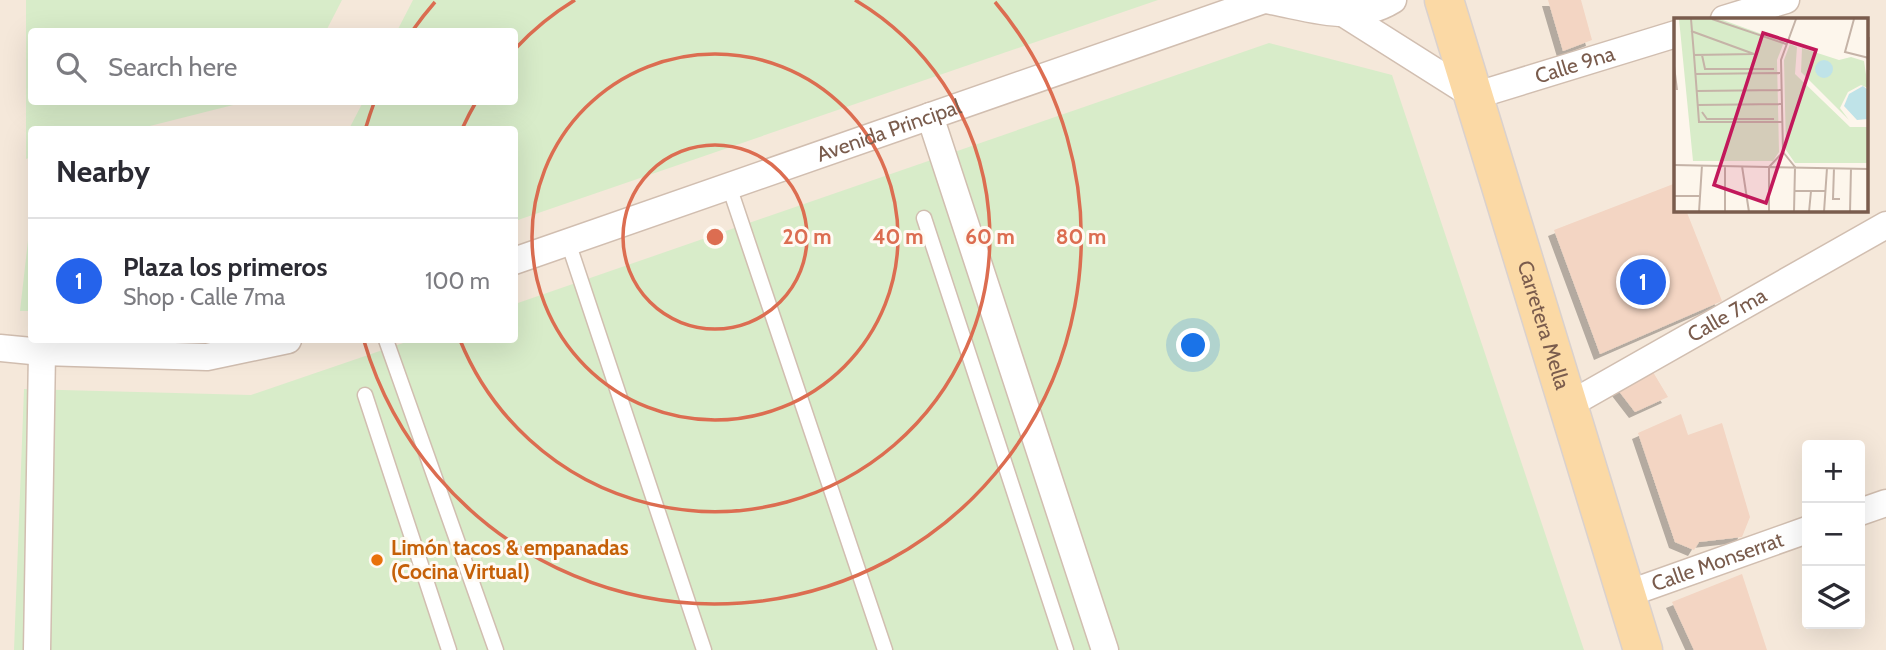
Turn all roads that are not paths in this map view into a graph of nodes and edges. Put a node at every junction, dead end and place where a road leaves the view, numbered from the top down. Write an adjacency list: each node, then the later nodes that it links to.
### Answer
1 (1265, 0): 5 (street); 9 (street, Avenida Principal)
2 (1393, 0): 5 (street)
3 (1444, 0): 8 (main road, Carretera Mella)
4 (1786, 0): 6 (street)
5 (1346, 15): 8 (street)
6 (1727, 18)
7 (1674, 35): 8 (street, Calle 9na)
8 (1474, 96): 20 (main road, Carretera Mella)
9 (930, 116): 10 (street, Avenida Principal); 31 (street)
10 (729, 186): 13 (street, Avenida Principal); 29 (lane)
11 (923, 218): 30 (lane)
12 (1886, 225): 20 (street, Calle 7ma)
13 (568, 242): 14 (street, Avenida Principal); 28 (lane)
14 (518, 260)
15 (273, 343): 18 (street)
16 (387, 343): 27 (lane)
17 (0, 348): 18 (street)
18 (42, 352): 25 (street)
19 (365, 395): 26 (lane)
20 (1567, 406): 24 (main road, Carretera Mella)
21 (1886, 503): 22 (street)
22 (1865, 510)
23 (1802, 532): 24 (street, Calle Monserrat)
24 (1627, 594): 32 (main road, Carretera Mella)
25 (37, 650)
26 (449, 650)
27 (496, 650)
28 (704, 650)
29 (885, 650)
30 (1066, 650)
31 (1105, 650)
32 (1643, 650)

